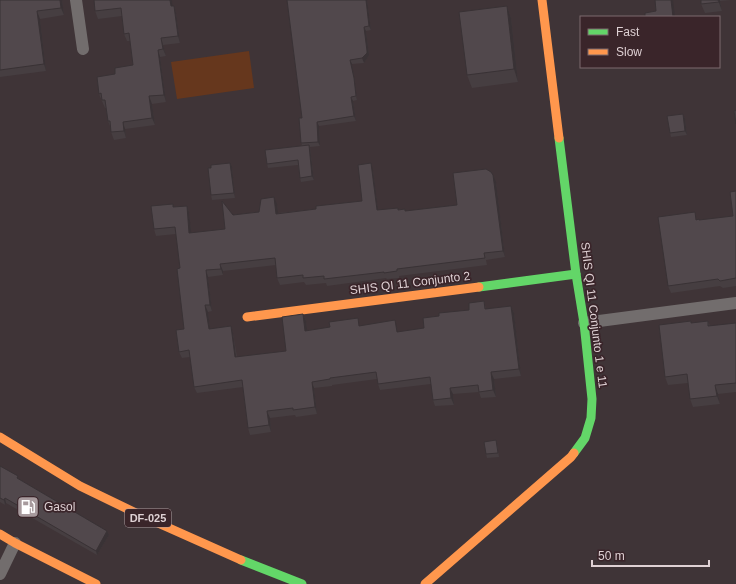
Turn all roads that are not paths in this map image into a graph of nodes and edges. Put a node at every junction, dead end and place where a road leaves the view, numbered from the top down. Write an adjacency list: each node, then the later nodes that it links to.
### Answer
1 (76, 0): 3 (street)
2 (542, 0): 4 (street, SHIS QI 11 Conjunto 1 e 11)
3 (83, 49)
4 (576, 274): 6 (street, SHIS QI 11 Conjunto 2); 7 (street, SHIS QI 11 Conjunto 1 e 11)
5 (736, 303): 7 (street)
6 (247, 317)
7 (584, 323): 12 (street, SHIS QI 11 Conjunto 1 e 11)
8 (0, 437): 11 (street, DF-025)
9 (0, 534): 10 (street)
10 (15, 543): 13 (street); 15 (street)
11 (253, 565): 14 (street); 16 (street, DF-025)
12 (442, 570): 17 (street, SHIS QI 11 Conjunto 1 e 11); 18 (street)
13 (0, 574)
14 (257, 576)
15 (96, 584)
16 (302, 584)
17 (425, 584)
18 (440, 584)

